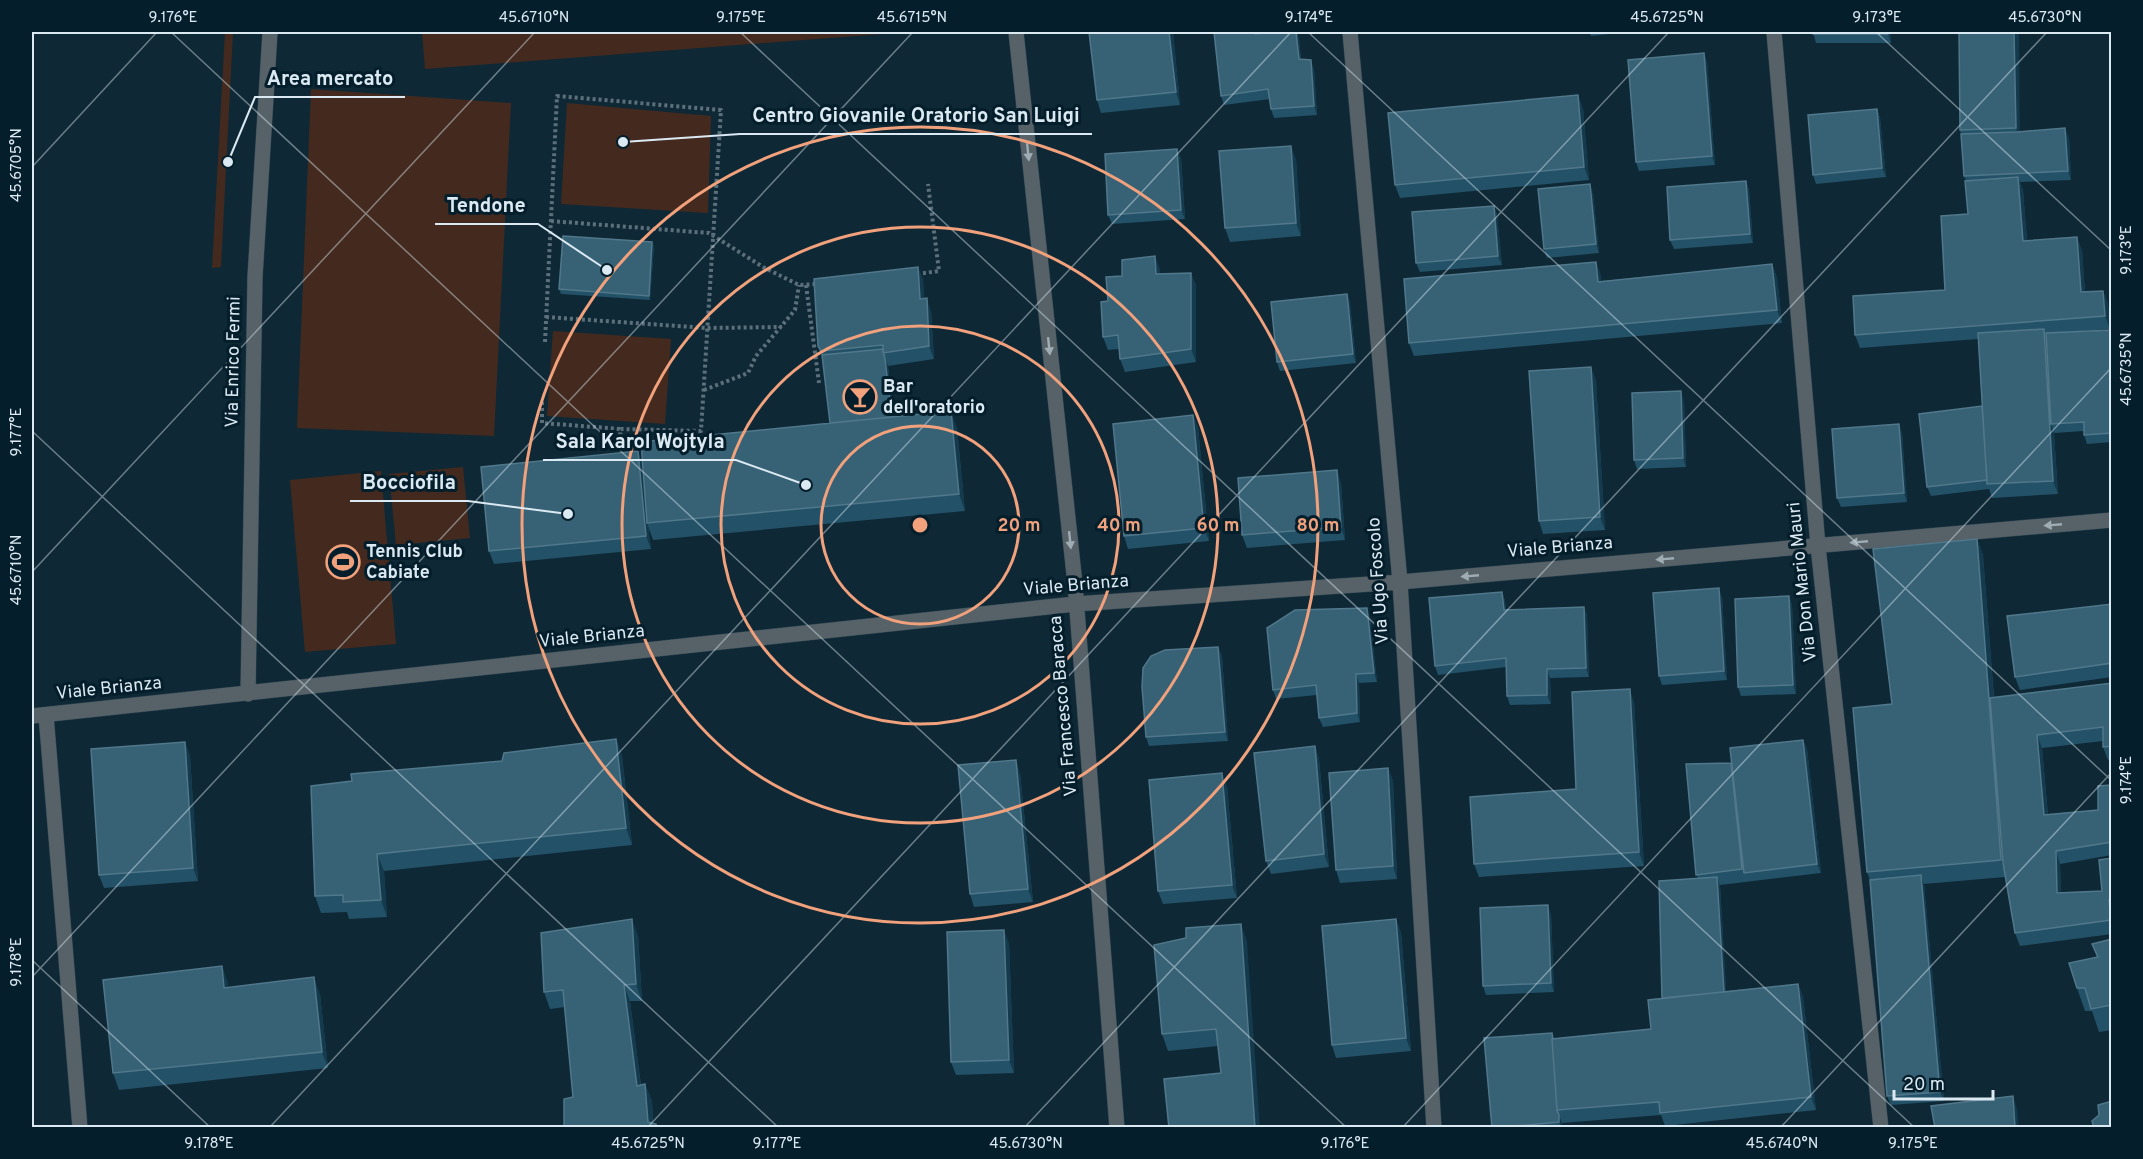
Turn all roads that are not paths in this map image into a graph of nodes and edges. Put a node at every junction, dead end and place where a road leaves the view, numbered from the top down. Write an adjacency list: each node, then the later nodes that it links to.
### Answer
1 (270, 32): 9 (street, Via Enrico Fermi)
2 (1016, 32): 8 (street, Via Francesco Baracca, one-way to 8)
3 (1350, 32): 7 (street, Via Ugo Foscolo)
4 (1774, 32): 6 (street, Via Don Mario Mauri)
5 (2112, 520): 6 (street, Viale Brianza, one-way to 6)
6 (1818, 546): 7 (street, Viale Brianza, one-way to 7); 14 (street, Via Don Mario Mauri)
7 (1400, 582): 8 (street, Viale Brianza); 13 (street, Via Ugo Foscolo)
8 (1075, 604): 9 (street, Viale Brianza); 12 (street, Via Francesco Baracca)
9 (248, 694): 10 (street, Viale Brianza)
10 (39, 716): 11 (street, Viale Brianza)
11 (80, 1128)
12 (1117, 1128)
13 (1434, 1128)
14 (1881, 1128)

